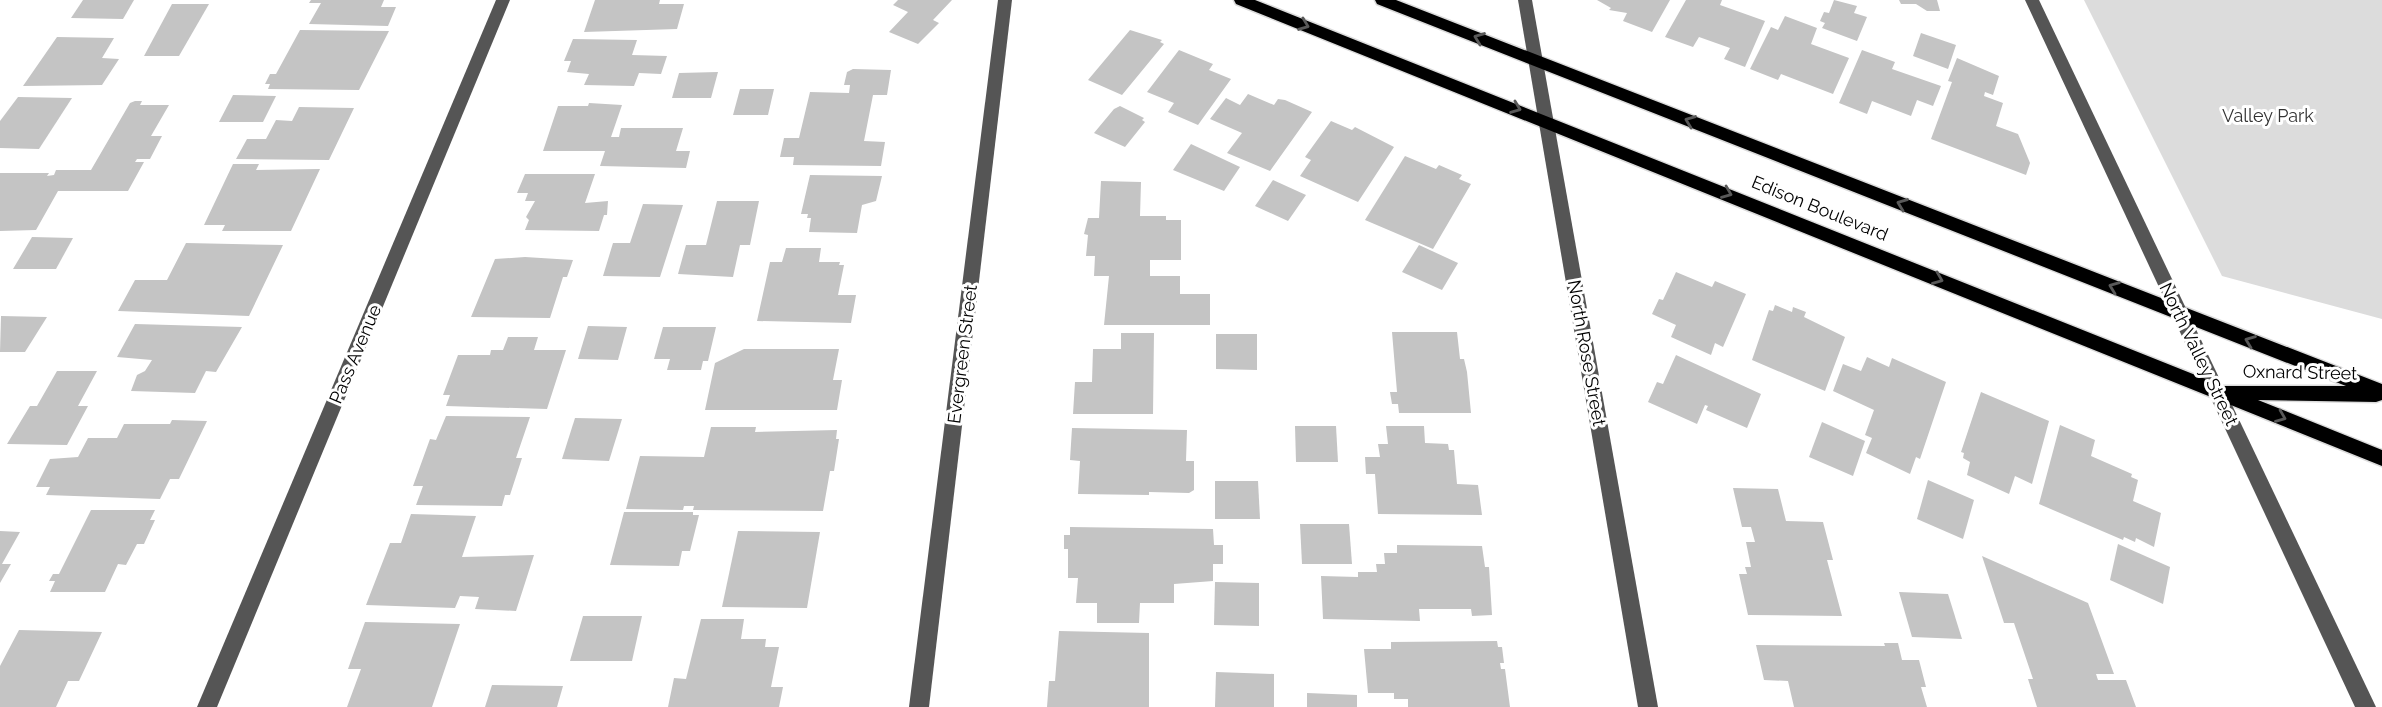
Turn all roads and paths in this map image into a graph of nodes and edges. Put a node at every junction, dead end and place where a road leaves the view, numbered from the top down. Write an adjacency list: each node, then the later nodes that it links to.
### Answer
1 (503, 0): 13 (street, Pass Avenue)
2 (1005, 0): 14 (street, Evergreen Street)
3 (1241, 0): 8 (main road, Edison Boulevard, one-way to 8)
4 (1381, 0): 7 (main road, Edison Boulevard, one-way to 4)
5 (1525, 0): 7 (street, North Rose Street)
6 (2032, 0): 9 (street, North Valley Street)
7 (1536, 61): 8 (street, North Rose Street); 9 (main road, Edison Boulevard, one-way to 7)
8 (1546, 120): 10 (main road, Edison Boulevard, one-way to 10); 15 (street, North Rose Street)
9 (2178, 312): 10 (street, North Valley Street); 11 (main road, Edison Boulevard, one-way to 9)
10 (2218, 392): 11 (main road, Oxnard Street); 12 (main road, Edison Boulevard, one-way to 12); 16 (street, North Valley Street)
11 (2382, 393)
12 (2382, 458)
13 (207, 707)
14 (919, 707)
15 (1648, 707)
16 (2366, 707)

